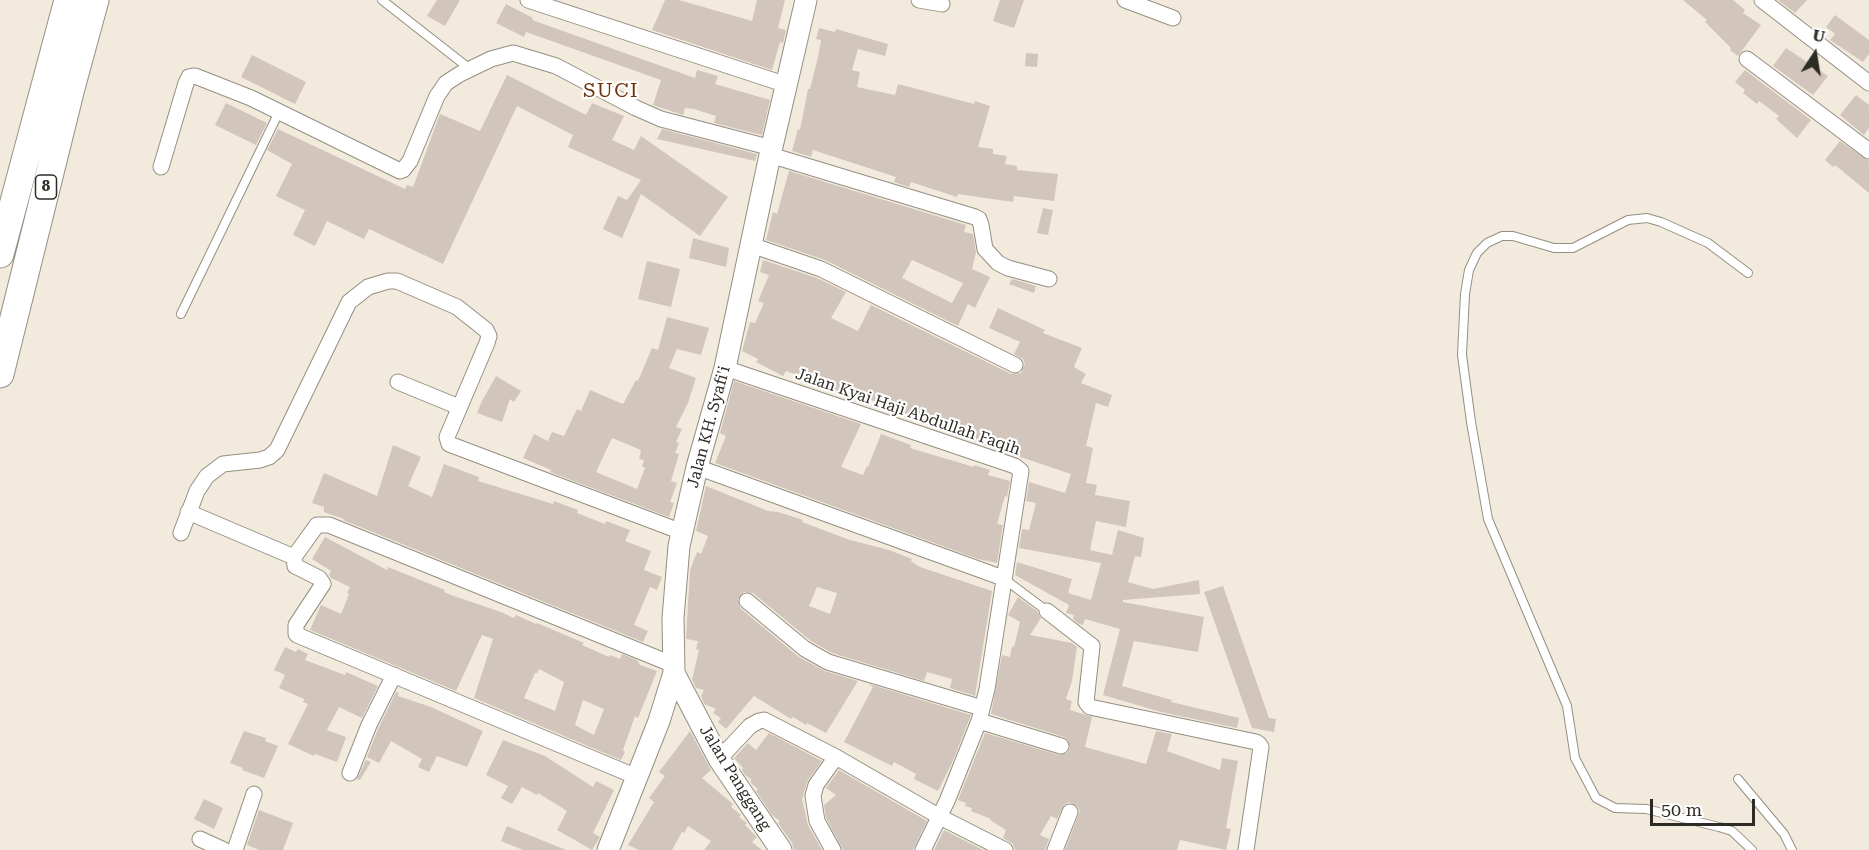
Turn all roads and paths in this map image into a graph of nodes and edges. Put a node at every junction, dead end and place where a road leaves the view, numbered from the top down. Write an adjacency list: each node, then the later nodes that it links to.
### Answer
1 (68, 0): 20 (highway, 8)
2 (95, 0): 26 (highway, 8)
3 (382, 0): 12 (lane)
4 (528, 0): 14 (street)
5 (806, 0): 14 (main road, Jalan KH. Syafi'i)
6 (920, 0): 9 (street)
7 (1125, 0): 10 (street)
8 (1762, 0): 13 (street)
9 (942, 4)
10 (1173, 18)
11 (1747, 59): 16 (street)
12 (470, 69): 15 (street); 17 (street)
13 (1869, 83)
14 (787, 85): 17 (main road, Jalan KH. Syafi'i)
15 (279, 112): 18 (street); 23 (lane)
16 (1869, 151)
17 (771, 152): 19 (main road, Jalan KH. Syafi'i); 22 (street)
18 (161, 167)
19 (751, 245): 24 (street); 25 (main road, Jalan KH. Syafi'i)
20 (0, 254)
21 (1748, 273): 59 (lane)
22 (1049, 279)
23 (181, 314)
24 (1015, 365)
25 (725, 368): 29 (main road, Jalan KH. Syafi'i); 34 (street, Jalan Kyai Haji Abdullah Faqih)
26 (0, 374)
27 (398, 382): 28 (street)
28 (459, 407): 30 (street); 31 (street)
29 (697, 467): 31 (main road, Jalan KH. Syafi'i); 34 (street)
30 (188, 512): 32 (street); 33 (street)
31 (682, 532): 37 (main road, Jalan KH. Syafi'i)
32 (181, 533)
33 (294, 557): 37 (street); 38 (street)
34 (1003, 578): 36 (lane); 39 (street, Jalan Kyai Haji Abdullah Faqih)
35 (747, 601): 39 (street)
36 (1047, 611): 58 (street)
37 (674, 669): 42 (main road, Jalan Panggang); 44 (main road, Jalan KH. Syafi'i)
38 (394, 675): 43 (street); 44 (street)
39 (980, 714): 40 (street); 48 (street, Jalan Kyai Haji Abdullah Faqih)
40 (1061, 746)
41 (836, 757): 42 (street); 48 (street); 54 (street)
42 (719, 759): 53 (main road, Jalan Panggang)
43 (350, 773)
44 (637, 777): 52 (main road, Jalan KH. Syafi'i)
45 (1738, 779): 60 (lane)
46 (254, 794): 51 (street)
47 (1070, 812): 57 (street)
48 (940, 817): 55 (street, Jalan Kyai Haji Abdullah Faqih); 56 (street)
49 (200, 839): 50 (street)
50 (224, 850)
51 (235, 850)
52 (608, 850)
53 (781, 850)
54 (833, 850)
55 (923, 850)
56 (1005, 850)
57 (1055, 850)
58 (1246, 850)
59 (1752, 850)
60 (1792, 850)

